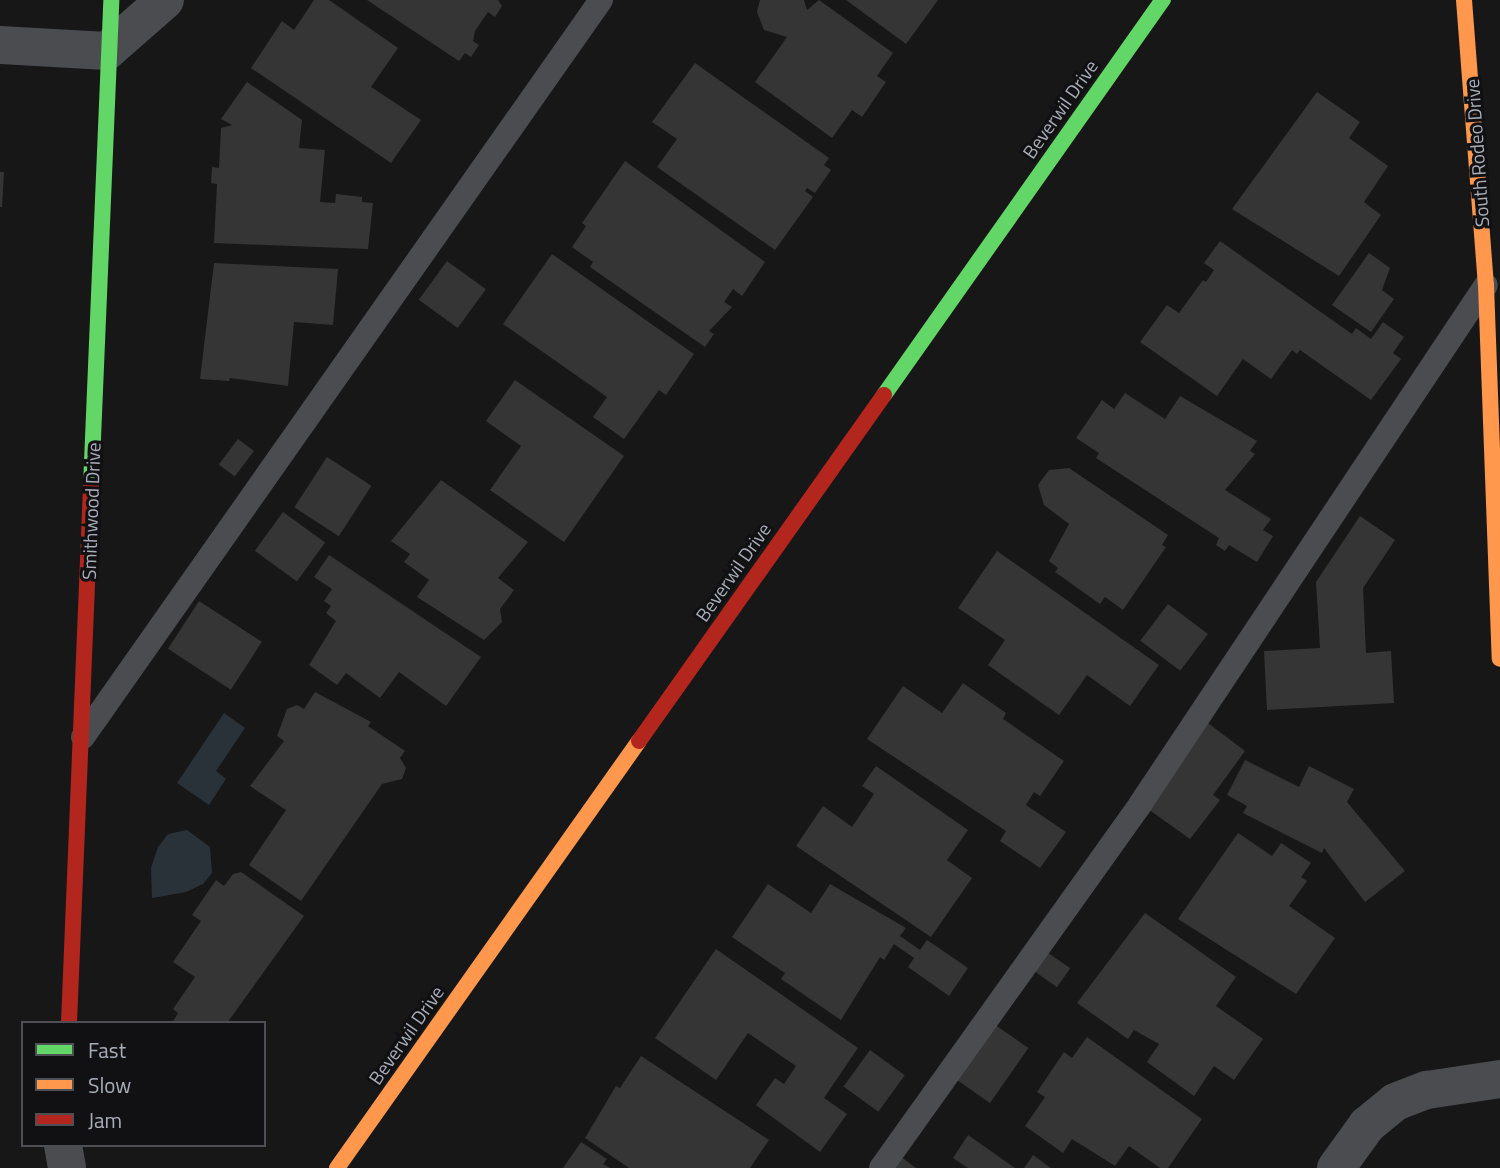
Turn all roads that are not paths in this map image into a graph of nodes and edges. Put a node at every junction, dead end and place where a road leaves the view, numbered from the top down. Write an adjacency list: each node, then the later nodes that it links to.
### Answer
1 (111, 0): 7 (street, Smithwood Drive)
2 (165, 0): 7 (street)
3 (601, 0): 10 (lane)
4 (1163, 0): 15 (street, Beverwil Drive)
5 (1467, 8): 8 (street, South Rodeo Drive)
6 (0, 45): 7 (street)
7 (107, 51): 10 (street, Smithwood Drive)
8 (1486, 285): 9 (street, South Rodeo Drive); 16 (lane)
9 (1500, 659)
10 (83, 737): 11 (street, Smithwood Drive)
11 (69, 1021)
12 (1500, 1079): 17 (street)
13 (63, 1147): 14 (street)
14 (67, 1168)
15 (337, 1168)
16 (881, 1168)
17 (1336, 1168)

